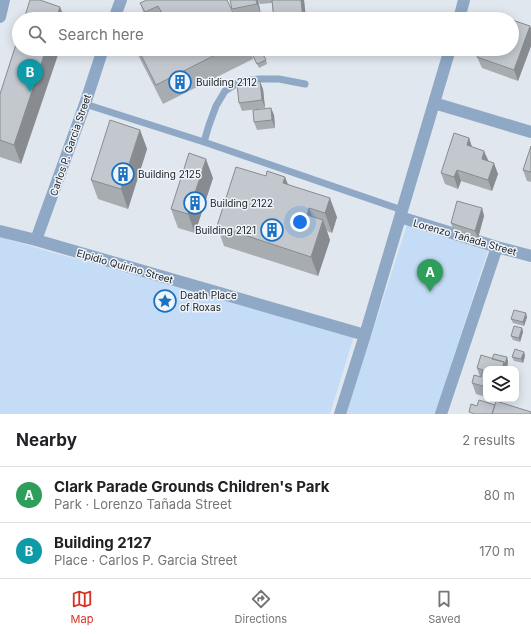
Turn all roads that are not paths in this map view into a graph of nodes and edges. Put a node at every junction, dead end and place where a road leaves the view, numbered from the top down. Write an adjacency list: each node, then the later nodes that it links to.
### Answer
1 (4, 0): 6 (street)
2 (121, 0): 4 (street)
3 (464, 0): 5 (street)
4 (117, 12)
5 (460, 12)
6 (0, 17)
7 (102, 56): 11 (street, Carlos P. Garcia Street)
8 (448, 56): 10 (street)
9 (305, 84): 13 (lane)
10 (434, 103): 12 (street); 14 (street)
11 (85, 104): 13 (lane); 16 (street, Carlos P. Garcia Street)
12 (531, 132)
13 (204, 142): 14 (lane)
14 (401, 214): 17 (street, Lorenzo Tañada Street); 19 (street)
15 (0, 231): 16 (street, Elpidio Quirino Street)
16 (36, 240): 19 (street, Elpidio Quirino Street)
17 (497, 247): 18 (street, Lorenzo Tañada Street); 21 (street)
18 (531, 256)
19 (365, 336): 20 (street)
20 (340, 414)
21 (441, 414)

